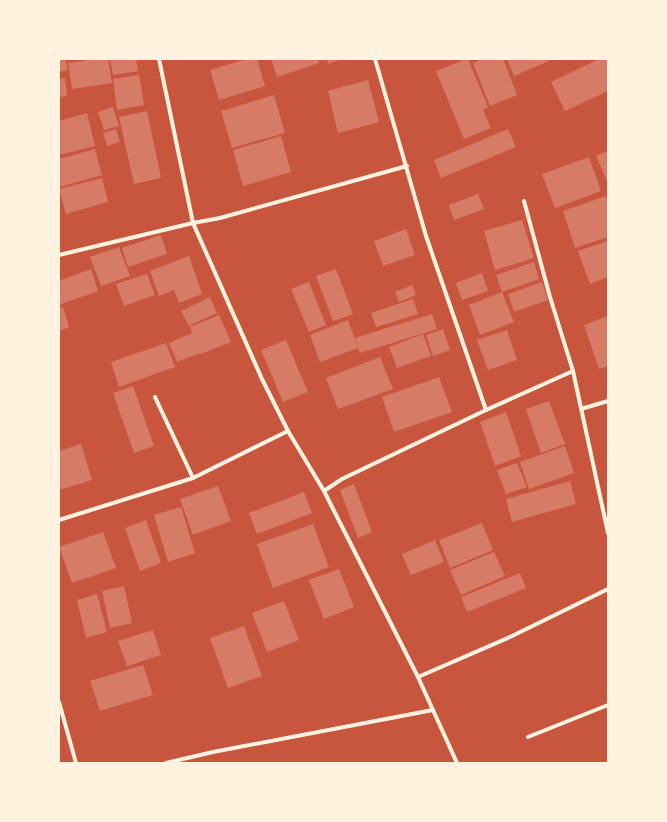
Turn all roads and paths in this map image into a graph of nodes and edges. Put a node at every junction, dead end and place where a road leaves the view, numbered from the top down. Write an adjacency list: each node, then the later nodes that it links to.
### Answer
1 (159, 59): 5 (street)
2 (376, 59): 3 (street)
3 (407, 166): 5 (street); 11 (street)
4 (524, 201): 7 (street)
5 (193, 223): 6 (street); 12 (street)
6 (59, 255)
7 (573, 371): 10 (street); 11 (street)
8 (155, 397): 13 (street)
9 (608, 401): 10 (street)
10 (581, 409): 16 (street)
11 (486, 410): 14 (street)
12 (288, 431): 13 (street); 14 (street)
13 (193, 478): 15 (street)
14 (324, 491): 18 (street)
15 (59, 520)
16 (608, 533)
17 (608, 589): 18 (street)
18 (418, 677): 21 (street)
19 (59, 702): 23 (street)
20 (608, 705): 22 (street)
21 (433, 710): 24 (street); 25 (street)
22 (528, 737)
23 (76, 763)
24 (166, 763)
25 (457, 763)

